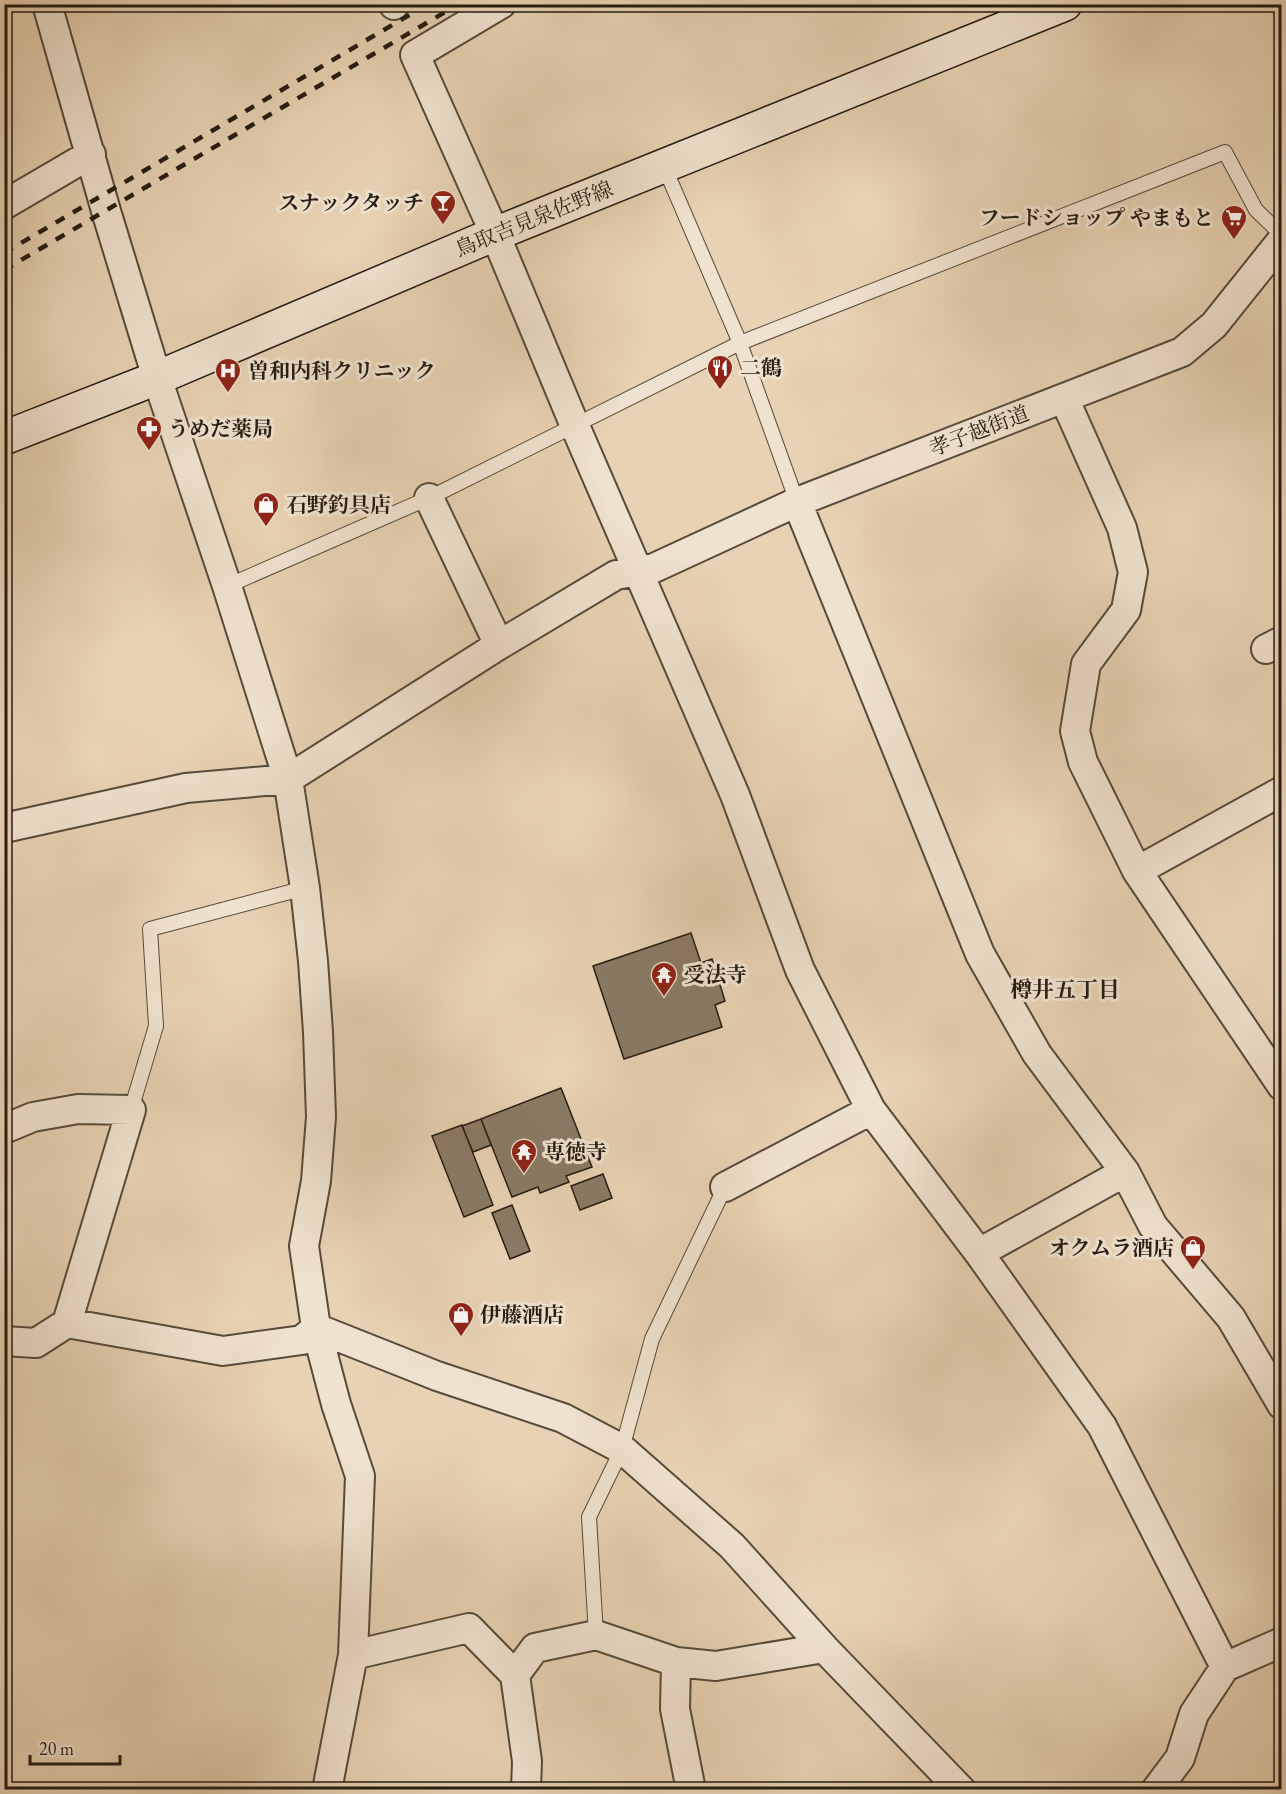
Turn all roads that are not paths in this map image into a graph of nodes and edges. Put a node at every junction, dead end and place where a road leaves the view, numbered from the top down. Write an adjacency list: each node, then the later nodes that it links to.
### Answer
1 (46, 4): 4 (street)
2 (501, 4): 7 (street)
3 (1065, 4): 5 (main road, 鳥取吉見泉佐野線)
4 (91, 154): 6 (street); 11 (street)
5 (664, 166): 7 (main road, 鳥取吉見泉佐野線); 10 (lane)
6 (4, 205)
7 (495, 234): 11 (main road, 鳥取吉見泉佐野線); 13 (street)
8 (1281, 236): 10 (lane)
9 (1281, 240): 12 (street, 孝子越街道)
10 (740, 344): 13 (lane); 16 (lane)
11 (157, 378): 14 (main road, 鳥取吉見泉佐野線); 18 (street)
12 (1064, 398): 16 (street, 孝子越街道); 23 (street)
13 (575, 426): 15 (lane); 17 (street)
14 (4, 438)
15 (429, 498): 18 (lane); 19 (street)
16 (797, 502): 17 (street, 孝子越街道); 29 (street)
17 (638, 571): 19 (street, 孝子越街道); 27 (street)
18 (227, 586): 20 (street)
19 (499, 645): 20 (street, 孝子越街道)
20 (288, 779): 22 (street); 24 (street)
21 (1281, 791): 23 (street)
22 (4, 828)
23 (1137, 871): 25 (street)
24 (305, 888): 26 (lane); 33 (street)
25 (1277, 1072)
26 (131, 1110): 28 (street); 32 (street)
27 (871, 1110): 30 (street); 31 (street)
28 (4, 1129)
29 (1125, 1172): 31 (street); 35 (street)
30 (725, 1188): 36 (lane)
31 (979, 1253): 42 (street)
32 (67, 1323): 33 (street); 34 (street)
33 (316, 1328): 36 (street); 40 (street)
34 (4, 1341)
35 (1281, 1405)
36 (622, 1449): 37 (lane); 39 (street)
37 (596, 1635): 41 (street); 43 (street)
38 (1281, 1642): 42 (street)
39 (825, 1648): 41 (street); 47 (street)
40 (353, 1655): 43 (street); 44 (street)
41 (676, 1662): 46 (street)
42 (1225, 1667): 48 (street)
43 (514, 1675): 45 (street)
44 (327, 1790)
45 (526, 1790)
46 (691, 1790)
47 (961, 1790)
48 (1156, 1790)

